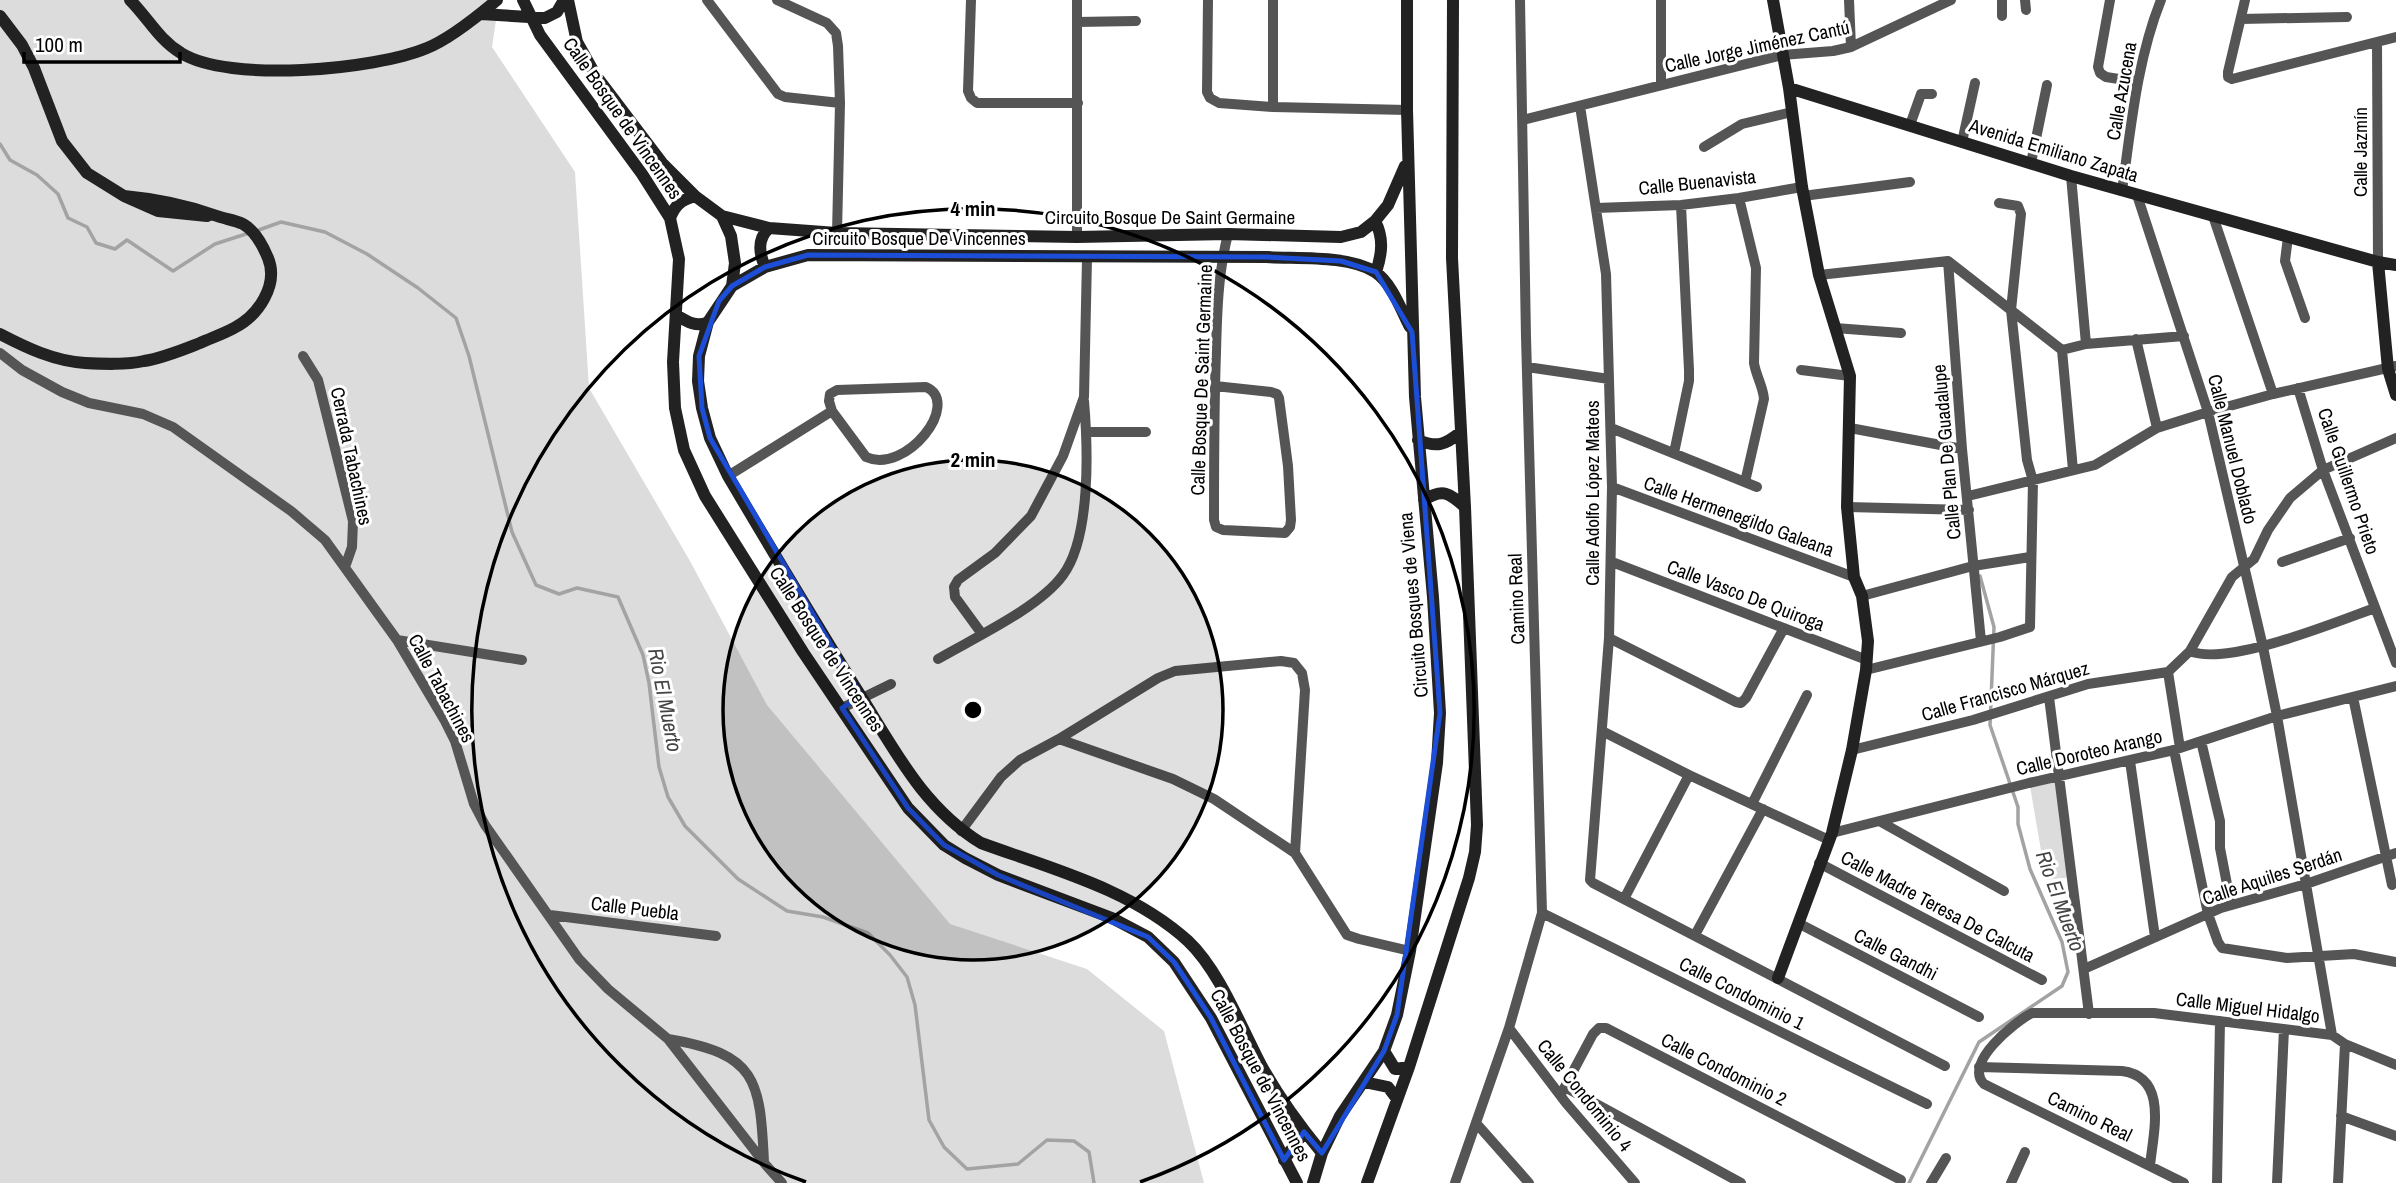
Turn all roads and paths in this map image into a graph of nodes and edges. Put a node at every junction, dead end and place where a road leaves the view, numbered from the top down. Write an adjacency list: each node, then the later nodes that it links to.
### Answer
1 (130, 0): 23 (main road)
2 (498, 0): 23 (main road)
3 (523, 0): 26 (main road, Calle Bosque de Vincennes)
4 (566, 0): 26 (main road); 57 (main road, Calle Bosque de Vincennes)
5 (707, 0): 41 (street)
6 (777, 0): 41 (street)
7 (971, 0): 42 (street)
8 (1077, 0): 30 (street)
9 (1208, 0): 44 (street)
10 (1273, 0): 44 (street)
11 (1407, 0): 45 (main road, Circuito Bosques de Viena)
12 (1453, 0): 112 (main road)
13 (1520, 0): 47 (street, Camino Real)
14 (1661, 0): 36 (street)
15 (1773, 0): 34 (main road)
16 (1849, 0): 33 (street)
17 (1951, 0): 22 (street, Calle Jorge Jiménez Cantú)
18 (2002, 0): 25 (street)
19 (2110, 0): 35 (street)
20 (2161, 0): 35 (street, Calle Azucena)
21 (2245, 0): 28 (street)
22 (1931, 4): 33 (street, Calle Jorge Jiménez Cantú)
23 (481, 14): 26 (main road)
24 (0, 16): 88 (main road)
25 (2002, 16)
26 (531, 17): 65 (main road, Calle Bosque de Vincennes)
27 (2347, 17): 28 (street)
28 (2241, 19): 32 (street)
29 (1136, 21): 30 (street)
30 (1077, 22): 42 (street)
31 (2396, 37): 32 (street)
32 (2377, 42): 75 (street, Calle Jazmín)
33 (1851, 47): 34 (street, Calle Jorge Jiménez Cantú)
34 (1782, 55): 36 (street, Calle Jorge Jiménez Cantú); 39 (main road)
35 (2138, 82): 56 (street, Calle Azucena)
36 (1661, 83): 43 (street, Calle Jorge Jiménez Cantú)
37 (1975, 83): 49 (street)
38 (2047, 85): 52 (street)
39 (1789, 88): 46 (main road); 48 (main road, Avenida Emiliano Zapata)
40 (1932, 94): 48 (street)
41 (840, 103): 68 (street)
42 (1078, 103): 70 (street)
43 (1580, 106): 47 (street, Calle Jorge Jiménez Cantú); 62 (street, Calle Adolfo López Mateos)
44 (1273, 107): 45 (street)
45 (1407, 110): 51 (main road, Circuito Bosques de Viena)
46 (1792, 112): 50 (street); 55 (main road)
47 (1523, 120): 95 (street, Camino Real)
48 (1910, 125): 49 (main road, Avenida Emiliano Zapata)
49 (1962, 142): 52 (main road, Avenida Emiliano Zapata)
50 (1704, 147)
51 (1409, 156): 66 (main road); 86 (main road, Circuito Bosques de Viena)
52 (2031, 163): 53 (main road, Avenida Emiliano Zapata)
53 (2071, 176): 56 (main road, Avenida Emiliano Zapata); 91 (street)
54 (1910, 182): 55 (street, Calle Buenavista)
55 (1803, 191): 59 (street, Calle Buenavista); 79 (main road)
56 (2122, 191): 58 (main road, Avenida Emiliano Zapata)
57 (695, 195): 63 (main road, Calle Bosque de Vincennes); 65 (main road)
58 (2137, 195): 64 (main road, Avenida Emiliano Zapata); 89 (street, Calle Manuel Doblado)
59 (1739, 198): 61 (street, Calle Buenavista); 121 (street)
60 (1999, 203): 81 (street)
61 (1681, 205): 62 (street, Calle Buenavista); 116 (street)
62 (1596, 208): 99 (street, Calle Adolfo López Mateos)
63 (722, 216): 67 (main road, Circuito Bosque De Saint Germaine); 80 (main road)
64 (2213, 216): 71 (main road, Avenida Emiliano Zapata); 102 (street)
65 (670, 218): 82 (main road, Calle Bosque de Vincennes)
66 (1375, 221): 69 (main road, Circuito Bosque De Saint Germaine); 78 (main road)
67 (769, 228): 68 (main road, Circuito Bosque De Saint Germaine); 77 (main road)
68 (837, 233): 70 (main road, Circuito Bosque De Saint Germaine)
69 (1228, 234): 70 (main road, Circuito Bosque De Saint Germaine); 73 (street, Calle Bosque De Saint Germaine)
70 (1077, 237)
71 (2288, 237): 75 (main road, Avenida Emiliano Zapata); 83 (street)
72 (1087, 258): 73 (main road, Circuito Bosque De Vincennes); 77 (main road, Circuito Bosque De Vincennes); 104 (street)
73 (1222, 258): 78 (main road, Circuito Bosque De Vincennes); 100 (street, Calle Bosque De Saint Germaine)
74 (1948, 261): 79 (street); 81 (street); 115 (street, Calle Plan De Guadalupe)
75 (2378, 262): 76 (main road, Avenida Emiliano Zapata); 96 (main road)
76 (2396, 265)
77 (765, 267): 80 (main road, Circuito Bosque De Vincennes)
78 (1376, 272): 86 (main road)
79 (1819, 275): 85 (main road)
80 (732, 286): 84 (main road, Calle Bosque de Vincennes)
81 (2011, 310): 92 (street); 120 (street)
82 (676, 315): 84 (main road); 157 (main road, Calle Bosque de Vincennes)
83 (2305, 318)
84 (708, 322): 119 (main road, Calle Bosque de Vincennes)
85 (1835, 328): 87 (street); 98 (main road)
86 (1412, 332): 114 (main road, Circuito Bosques de Viena)
87 (1901, 333)
88 (0, 334)
89 (2184, 335): 90 (street); 106 (street, Calle Manuel Doblado)
90 (2136, 339): 91 (street); 109 (street)
91 (2086, 344): 92 (street)
92 (2062, 350): 117 (street)
93 (0, 353): 134 (street, Calle Tabachines)
94 (303, 356): 134 (street, Cerrada Tabachines)
95 (1527, 368): 99 (street); 180 (street, Camino Real)
96 (2392, 368): 101 (street); 103 (main road)
97 (1801, 370): 98 (street)
98 (1850, 376): 108 (main road)
99 (1609, 379): 107 (street, Calle Adolfo López Mateos)
100 (1214, 386): 100 (street, Calle Bosque De Saint Germaine)
101 (2298, 388): 102 (street); 118 (street, Calle Guillermo Prieto)
102 (2273, 394): 106 (street)
103 (2396, 395)
104 (1084, 397): 110 (street); 140 (street)
105 (832, 411): 105 (street); 119 (street)
106 (2208, 412): 109 (street); 135 (street, Calle Manuel Doblado)
107 (1611, 428): 116 (street); 122 (street, Calle Adolfo López Mateos)
108 (1850, 428): 115 (street); 127 (main road)
109 (2157, 428): 117 (street)
110 (1087, 432): 111 (street); 140 (street)
111 (1146, 432)
112 (1461, 432): 114 (main road); 126 (main road)
113 (2396, 438): 118 (street)
114 (1418, 440): 125 (main road, Circuito Bosques de Viena)
115 (1962, 449): 124 (street, Calle Plan De Guadalupe)
116 (1674, 453): 121 (street)
117 (2074, 470): 120 (street)
118 (2323, 470): 129 (street, Calle Guillermo Prieto); 135 (street)
119 (728, 476): 154 (main road, Calle Bosque de Vincennes)
120 (2033, 481): 124 (street); 130 (street)
121 (1745, 482): 123 (street)
122 (1612, 487): 131 (street, Calle Adolfo López Mateos); 136 (street, Calle Hermenegildo Galeana)
123 (1757, 487)
124 (1968, 496): 128 (street, Calle Plan De Guadalupe)
125 (1424, 500): 126 (main road); 187 (main road, Circuito Bosques de Viena)
126 (1465, 507): 205 (main road)
127 (1847, 507): 128 (street); 136 (main road)
128 (1969, 510): 133 (street, Calle Plan De Guadalupe)
129 (2350, 538): 132 (street); 138 (street, Calle Guillermo Prieto)
130 (2030, 556): 133 (street); 143 (street)
131 (1612, 562): 139 (street, Calle Vasco De Quiroga); 141 (street, Calle Adolfo López Mateos)
132 (2282, 562)
133 (1973, 566): 137 (street); 143 (street, Calle Plan De Guadalupe)
134 (345, 567): 142 (street, Calle Tabachines)
135 (2244, 567): 144 (street, Calle Manuel Doblado); 145 (street)
136 (1853, 577): 137 (main road)
137 (1862, 596): 149 (main road)
138 (2375, 608): 144 (street); 148 (street, Calle Guillermo Prieto)
139 (1784, 628): 141 (street); 149 (street, Calle Vasco De Quiroga)
140 (982, 634): 146 (street)
141 (1609, 638): 159 (street, Calle Adolfo López Mateos)
142 (397, 640): 147 (street); 182 (street, Calle Tabachines)
143 (1984, 641): 149 (street)
144 (2263, 647): 145 (street); 158 (street, Calle Manuel Doblado)
145 (2190, 651): 150 (street)
146 (938, 659)
147 (522, 660)
148 (2396, 663)
149 (1866, 665): 163 (main road)
150 (2168, 672): 155 (street, Calle Francisco Márquez); 162 (street)
151 (891, 684): 154 (street)
152 (2396, 686): 156 (street, Calle Doroteo Arango)
153 (1807, 695): 167 (street)
154 (861, 696): 157 (street); 170 (main road, Calle Bosque de Vincennes)
155 (2049, 697): 163 (street, Calle Francisco Márquez); 166 (street)
156 (2353, 697): 158 (street, Calle Doroteo Arango); 173 (street)
157 (842, 708): 217 (main road, Calle Bosque de Vincennes)
158 (2277, 716): 161 (street, Calle Doroteo Arango); 175 (street, Calle Manuel Doblado)
159 (1602, 731): 165 (street); 178 (street, Calle Adolfo López Mateos)
160 (1059, 739): 170 (street); 172 (street); 172 (street)
161 (2201, 741): 162 (street, Calle Doroteo Arango); 179 (street)
162 (2177, 749): 164 (street, Calle Doroteo Arango); 181 (street)
163 (1852, 750): 171 (main road)
164 (2130, 761): 166 (street, Calle Doroteo Arango); 186 (street)
165 (1689, 775): 167 (street); 178 (street)
166 (2059, 777): 169 (street, Calle Doroteo Arango); 190 (street)
167 (1752, 804): 168 (street)
168 (1763, 809): 171 (street); 184 (street)
169 (1881, 822): 171 (street, Calle Doroteo Arango); 177 (street)
170 (961, 831): 212 (main road, Calle Bosque de Vincennes)
171 (1830, 836): 174 (main road)
172 (1295, 853): 187 (street)
173 (2391, 855): 175 (street, Calle Aquiles Serdán); 176 (street)
174 (1819, 863): 183 (main road); 192 (street, Calle Madre Teresa De Calcuta)
175 (2306, 884): 179 (street, Calle Aquiles Serdán); 188 (street, Calle Manuel Doblado)
176 (2392, 885)
177 (2004, 891)
178 (1624, 899): 184 (street)
179 (2231, 905): 181 (street, Calle Aquiles Serdán)
180 (1542, 913): 196 (street, Camino Real); 209 (street, Calle Condominio 1)
181 (2208, 914): 186 (street, Calle Aquiles Serdán); 188 (street)
182 (550, 915): 185 (street, Calle Puebla); 199 (street, Calle Tabachines)
183 (1798, 923): 191 (main road); 194 (street, Calle Gandhi)
184 (1695, 935): 191 (street)
185 (716, 936)
186 (2155, 937): 190 (street, Calle Aquiles Serdán)
187 (1410, 951): 201 (main road, Circuito Bosques de Viena)
188 (2318, 955): 189 (street); 198 (street, Calle Manuel Doblado)
189 (2396, 962)
190 (2084, 969): 193 (street)
191 (1778, 978): 203 (street)
192 (2042, 980)
193 (2089, 1014): 195 (street, Calle Miguel Hidalgo); 204 (street, Calle Miguel Hidalgo)
194 (1979, 1017)
195 (2220, 1021): 197 (street, Calle Miguel Hidalgo); 232 (street)
196 (1509, 1028): 207 (street, Calle Condominio 4); 211 (street, Camino Real)
197 (2284, 1028): 198 (street, Calle Miguel Hidalgo); 233 (street)
198 (2332, 1035): 200 (street, Calle Miguel Hidalgo)
199 (668, 1039): 218 (street, Calle Tabachines); 218 (street)
200 (2345, 1044): 202 (street, Calle Miguel Hidalgo); 210 (street)
201 (1384, 1051): 205 (main road); 206 (main road, Circuito Bosques de Viena)
202 (2396, 1065)
203 (1945, 1066)
204 (1979, 1066): 219 (street, Camino Real); 219 (street)
205 (1409, 1067): 208 (main road)
206 (1364, 1082): 208 (main road); 214 (main road, Circuito Bosques de Viena)
207 (1563, 1091): 220 (street, Calle Condominio 2); 227 (street, Calle Condominio 4); 228 (street)
208 (1397, 1099): 224 (main road)
209 (1927, 1104)
210 (2341, 1116): 213 (street); 234 (street)
211 (1476, 1123): 225 (street, Camino Real); 226 (street)
212 (1304, 1132): 214 (main road, Calle Bosque de Vincennes); 217 (main road)
213 (2396, 1136)
214 (1322, 1153): 223 (main road, Circuito Bosques de Viena)
215 (2025, 1153): 230 (street)
216 (1946, 1158): 229 (street)
217 (1284, 1160): 222 (main road, Calle Bosque de Vincennes)
218 (765, 1164): 221 (street, Calle Tabachines)
219 (2150, 1166): 231 (street, Camino Real)
220 (1901, 1180)
221 (782, 1183)
222 (1297, 1183)
223 (1313, 1183)
224 (1367, 1183)
225 (1455, 1183)
226 (1529, 1183)
227 (1635, 1183)
228 (1741, 1183)
229 (1931, 1183)
230 (2011, 1183)
231 (2184, 1183)
232 (2217, 1183)
233 (2277, 1183)
234 (2338, 1183)

